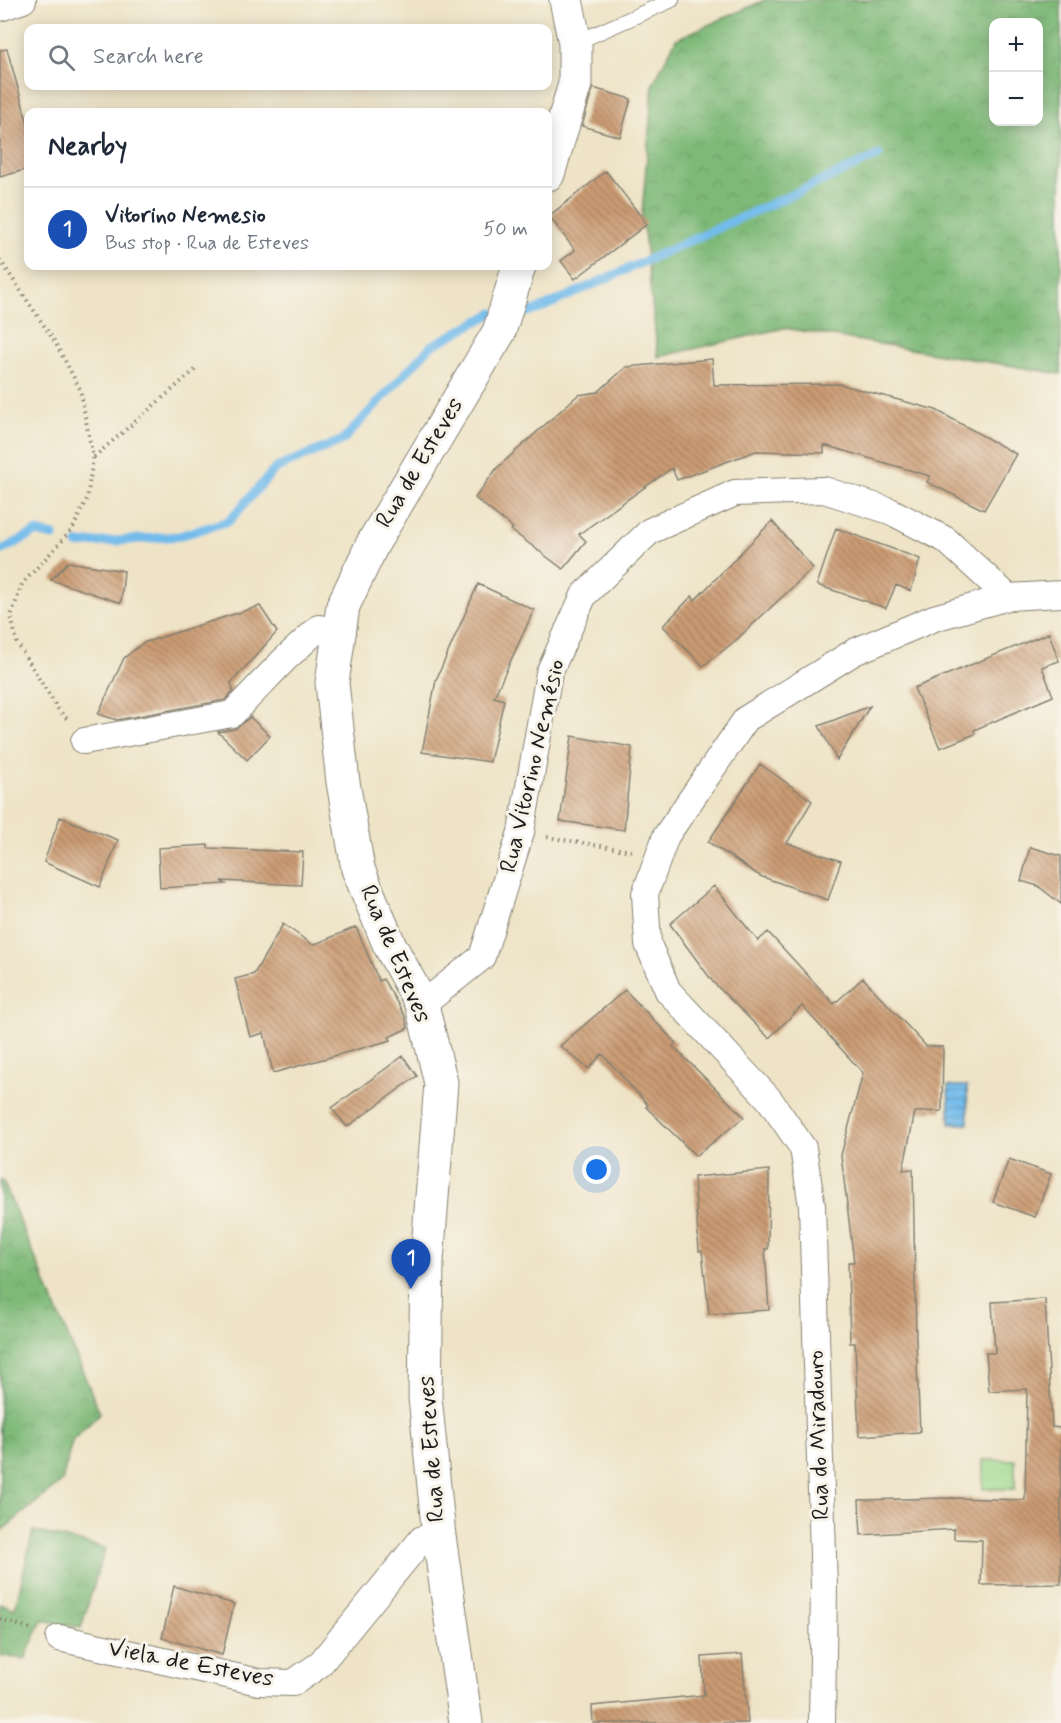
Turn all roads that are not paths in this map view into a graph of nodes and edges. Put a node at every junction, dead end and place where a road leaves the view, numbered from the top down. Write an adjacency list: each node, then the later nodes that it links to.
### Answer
1 (2, 0): 5 (street)
2 (23, 0): 5 (street)
3 (566, 0): 6 (street)
4 (672, 0): 6 (lane)
5 (0, 6)
6 (575, 43): 7 (street)
7 (552, 161)
8 (518, 270): 11 (street, Rua de Esteves)
9 (1061, 594): 10 (street)
10 (1008, 597): 13 (street, Rua Vitorino Nemésio); 17 (street, Rua do Miradouro)
11 (339, 632): 12 (street); 13 (street, Rua de Esteves)
12 (84, 741)
13 (422, 1005): 14 (street, Rua de Esteves)
14 (439, 1536): 15 (street, Viela de Esteves); 16 (street, Rua de Esteves)
15 (59, 1638)
16 (466, 1723)
17 (822, 1723)

